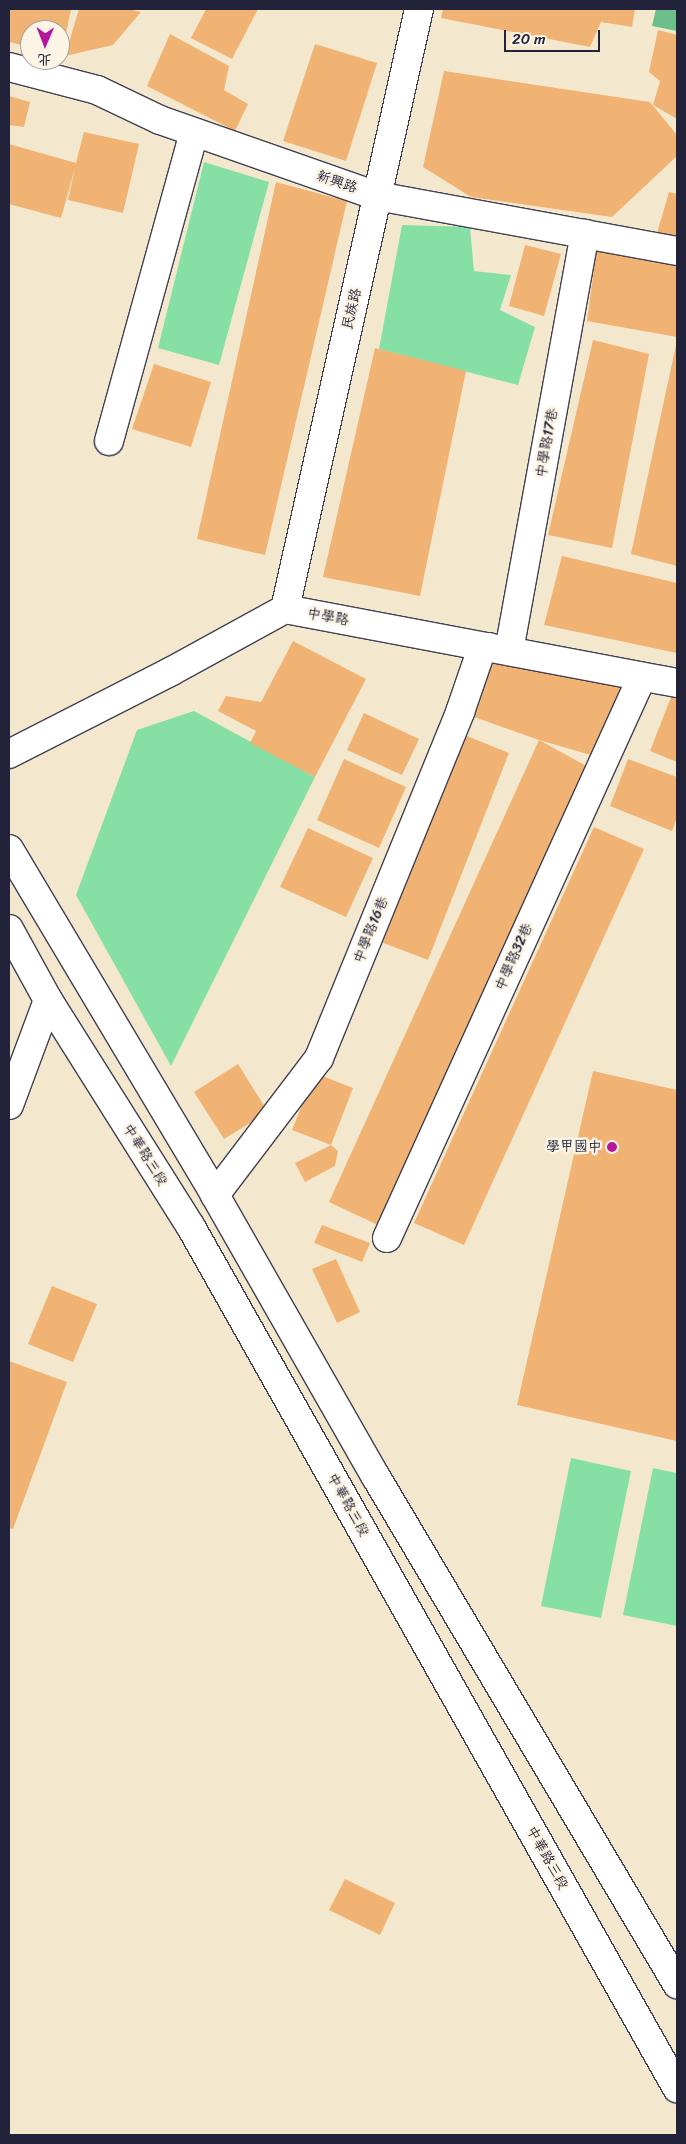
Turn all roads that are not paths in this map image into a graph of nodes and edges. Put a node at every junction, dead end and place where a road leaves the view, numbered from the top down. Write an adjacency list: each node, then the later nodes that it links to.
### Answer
1 (419, 9): 4 (street, 民族路)
2 (9, 67): 3 (street, 新興路)
3 (194, 132): 4 (street, 新興路); 7 (street)
4 (377, 196): 5 (street, 新興路); 8 (street, 民族路)
5 (585, 234): 6 (street, 新興路); 9 (street, 中學路17巷)
6 (677, 251)
7 (109, 441)
8 (284, 608): 9 (street, 中學路); 12 (street)
9 (499, 649): 10 (street, 中學路); 17 (street, 中學路16巷)
10 (642, 677): 11 (street, 中學路); 18 (street, 中學路32巷)
11 (677, 683)
12 (9, 754)
13 (9, 849): 17 (street)
14 (9, 929): 15 (street, 中華路三段)
15 (48, 1000): 16 (street); 20 (street, 中華路三段)
16 (9, 1105)
17 (215, 1195): 19 (street)
18 (387, 1238)
19 (677, 1984)
20 (677, 2088)

